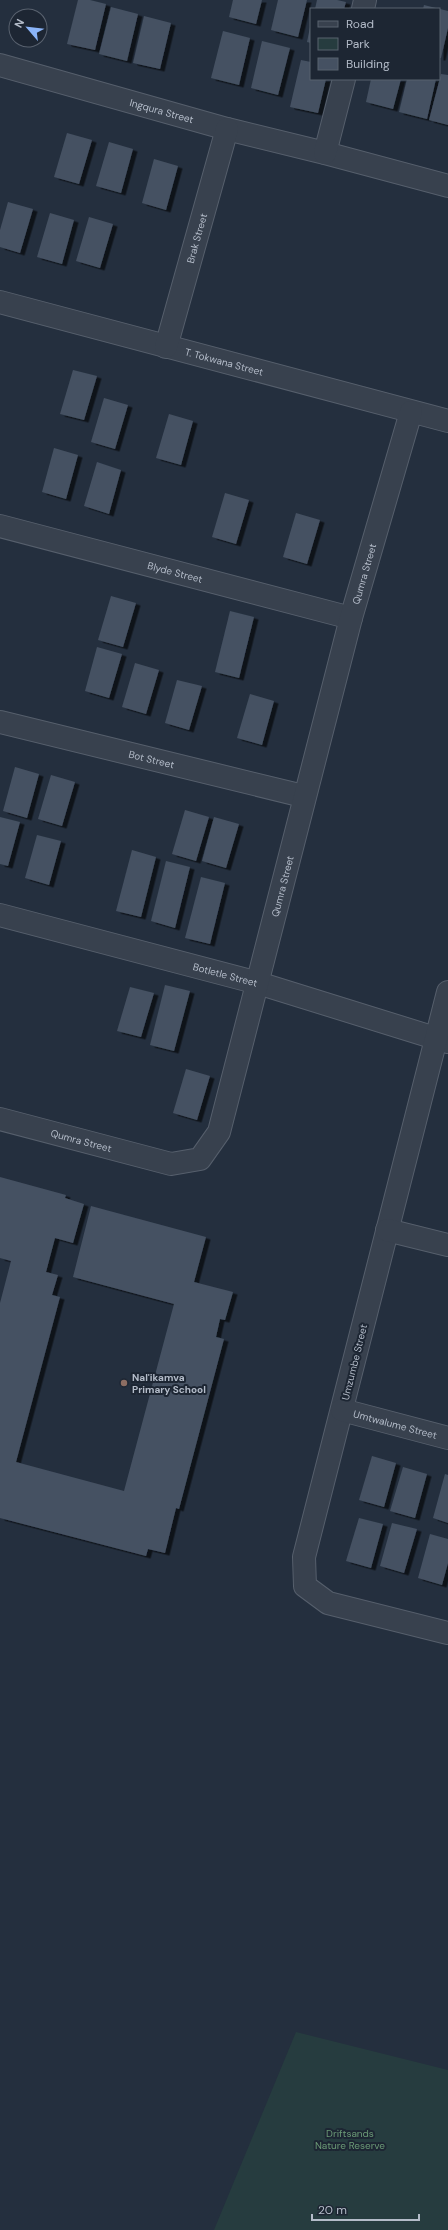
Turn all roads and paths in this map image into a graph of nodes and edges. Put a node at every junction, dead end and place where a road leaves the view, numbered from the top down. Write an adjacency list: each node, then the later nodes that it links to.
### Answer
1 (0, 65): 3 (street, Ingqura Street)
2 (344, 80): 4 (street)
3 (227, 129): 4 (street, Ingqura Street); 7 (street, Brak Street)
4 (325, 153): 5 (street, Ingqura Street)
5 (448, 186)
6 (0, 302): 7 (street, T. Tokwana Street)
7 (166, 347): 8 (street, T. Tokwana Street)
8 (411, 412): 9 (street, T. Tokwana Street); 11 (street, Qumra Street)
9 (448, 421)
10 (0, 526): 11 (street, Blyde Street)
11 (351, 618): 13 (street, Qumra Street)
12 (0, 722): 13 (street, Bot Street)
13 (303, 796): 15 (street, Qumra Street)
14 (0, 915): 15 (street, Botletle Street)
15 (258, 983): 17 (street, Botletle Street); 18 (street, Qumra Street)
16 (448, 992): 17 (street, Umzumbe Street)
17 (442, 1040): 19 (street, Umzumbe Street)
18 (0, 1119)
19 (387, 1230): 20 (street); 21 (street, Umzumbe Street)
20 (448, 1245)
21 (342, 1410): 22 (street, Umtwalume Street); 23 (street, Umzumbe Street)
22 (448, 1438)
23 (448, 1633)

